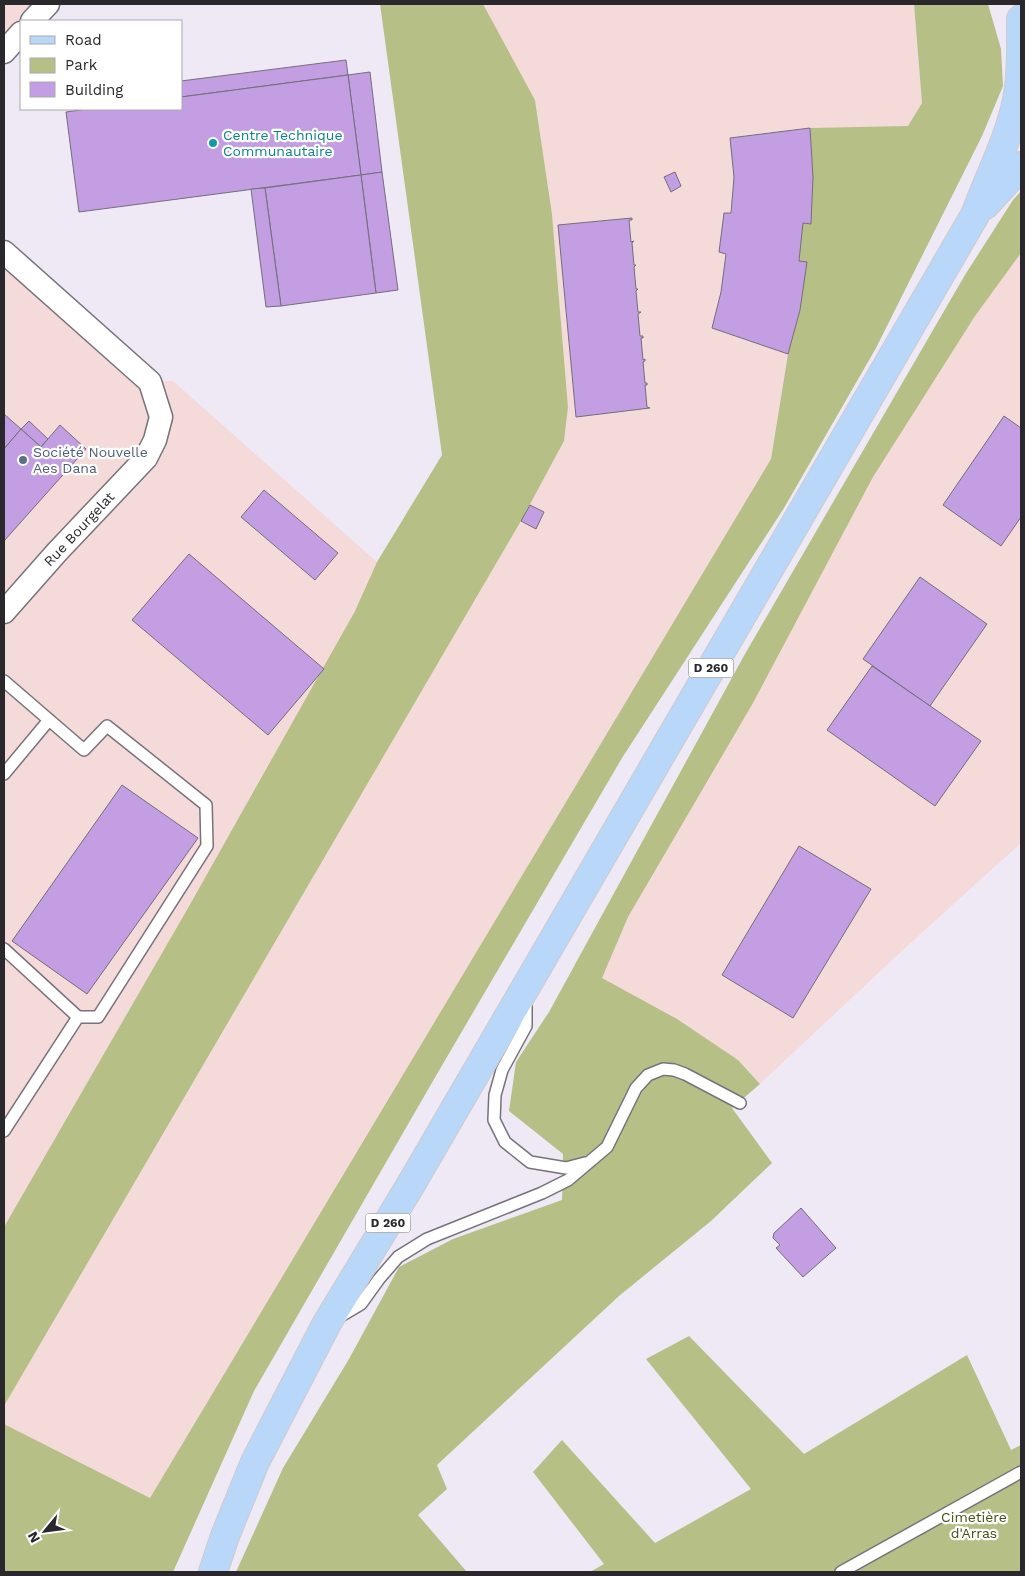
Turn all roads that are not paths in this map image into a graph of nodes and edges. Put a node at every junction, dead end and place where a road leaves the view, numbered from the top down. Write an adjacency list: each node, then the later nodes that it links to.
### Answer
1 (48, 4): 3 (street)
2 (1017, 4): 4 (main road)
3 (34, 20)
4 (1021, 20): 6 (main road, D 260)
5 (1021, 166): 6 (main road, D 260)
6 (975, 215): 13 (main road, D 260)
7 (4, 252): 8 (street, Rue Bourgelat)
8 (4, 612)
9 (4, 681): 10 (lane)
10 (49, 720): 11 (lane); 14 (lane)
11 (4, 774)
12 (4, 949): 14 (lane)
13 (526, 987): 17 (lane); 18 (main road, D 260)
14 (78, 1016): 16 (lane)
15 (740, 1103): 17 (lane)
16 (4, 1131)
17 (592, 1161): 18 (lane)
18 (327, 1323): 20 (main road, D 260)
19 (1021, 1472): 21 (lane)
20 (213, 1572)
21 (841, 1572)

